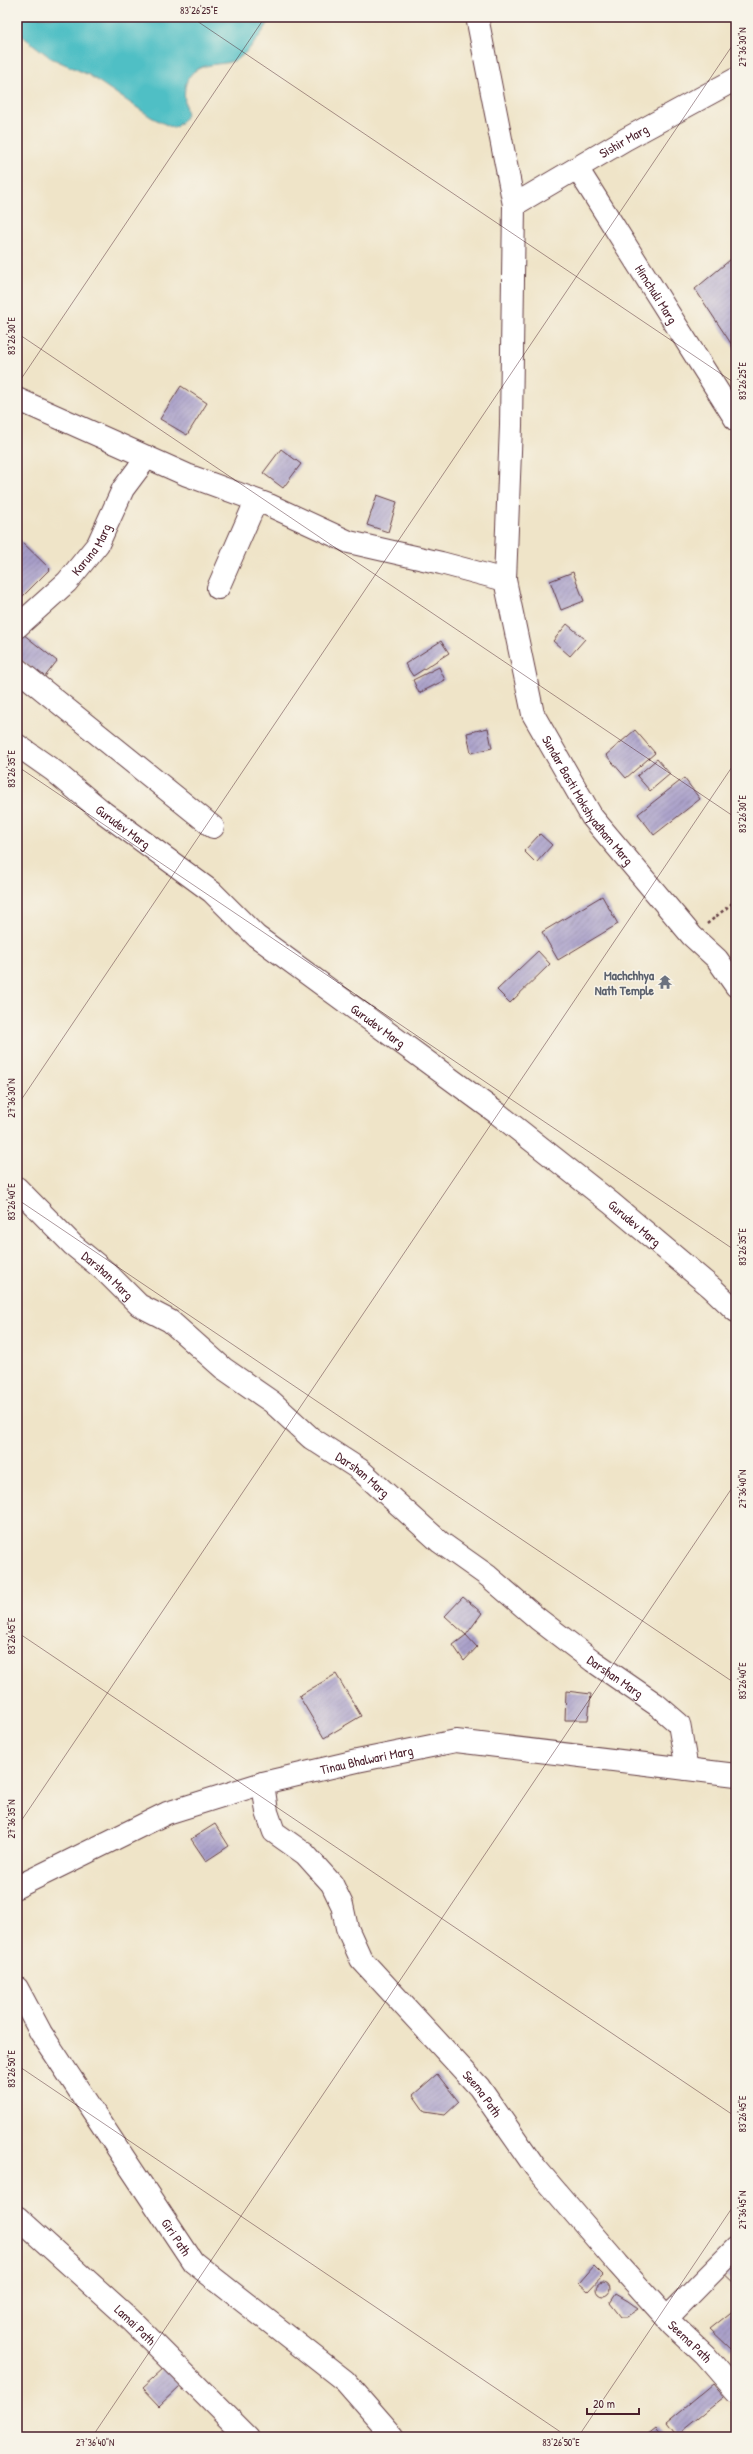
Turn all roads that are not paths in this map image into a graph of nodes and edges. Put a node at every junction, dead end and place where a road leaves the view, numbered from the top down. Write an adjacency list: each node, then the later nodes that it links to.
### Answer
1 (476, 17): 4 (street, Sundar Basti Mokshyadham Marg)
2 (736, 79): 3 (street, Sishir Marg)
3 (577, 168): 4 (street, Sishir Marg); 6 (street, Himchuli Marg)
4 (514, 205): 9 (street, Sundar Basti Mokshyadham Marg)
5 (17, 399): 7 (street)
6 (736, 420)
7 (147, 458): 8 (street); 11 (street, Karuna Marg)
8 (256, 501): 9 (street); 10 (street)
9 (505, 580): 15 (street, Sundar Basti Mokshyadham Marg)
10 (218, 588)
11 (17, 627)
12 (17, 669): 14 (street)
13 (17, 745): 17 (street, Gurudev Marg)
14 (212, 827)
15 (736, 986)
16 (17, 1188): 18 (street, Darshan Marg)
17 (736, 1311)
18 (687, 1769): 19 (street, Tinau Bhalwari Marg); 20 (street, Tinau Bhalwari Marg)
19 (736, 1775)
20 (263, 1783): 21 (street, Tinau Bhalwari Marg); 25 (street, Seema Path)
21 (17, 1887)
22 (17, 1988): 28 (street, Giri Path)
23 (17, 2217): 27 (street, Lamai Path)
24 (736, 2248): 25 (street)
25 (667, 2318): 26 (street, Seema Path)
26 (736, 2391)
27 (248, 2437)
28 (394, 2437)

